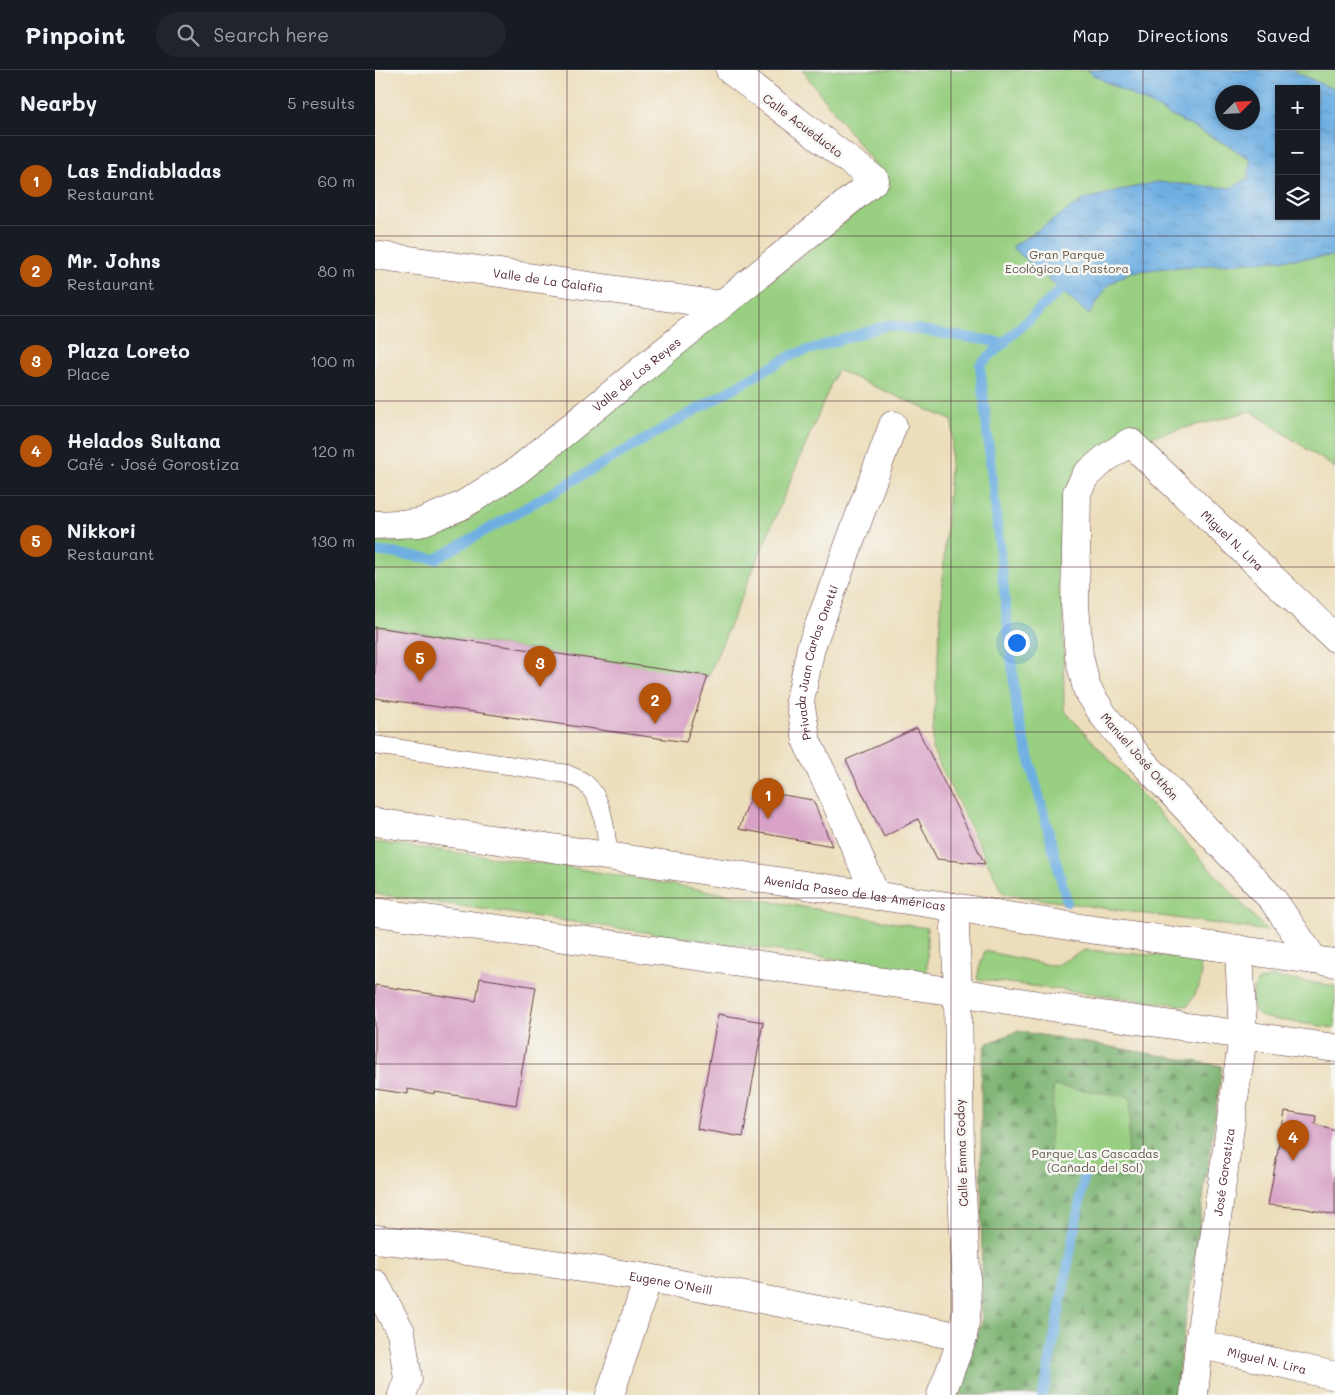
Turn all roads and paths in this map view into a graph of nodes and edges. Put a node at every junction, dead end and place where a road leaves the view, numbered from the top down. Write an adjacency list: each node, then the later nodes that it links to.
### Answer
1 (730, 70): 2 (street, Calle Acueducto)
2 (875, 180): 4 (street, Valle de Los Reyes)
3 (375, 255): 4 (street, Valle de La Calafia)
4 (721, 305): 7 (street, Valle de Los Reyes)
5 (893, 425): 12 (street, Privada Juan Carlos Onetti)
6 (1130, 442): 8 (street, Miguel N. Lira); 16 (street, Manuel José Othón)
7 (375, 525)
8 (1335, 638)
9 (375, 745): 11 (lane)
10 (375, 822): 11 (street, Avenida Paseo de las Américas)
11 (609, 856): 12 (street, Avenida Paseo de las Américas)
12 (876, 896): 13 (street, Avenida Paseo de las Américas)
13 (954, 907): 15 (street, Avenida Paseo de las Américas); 17 (street, Calle Emma Godoy)
14 (375, 912): 17 (street)
15 (1239, 949): 16 (street, Avenida Paseo de las Américas); 18 (street, José Gorostiza)
16 (1325, 961)
17 (958, 992): 18 (street); 23 (street, Calle Emma Godoy)
18 (1243, 1036): 19 (street); 24 (street, José Gorostiza)
19 (1335, 1048)
20 (375, 1240): 21 (street, Eugene O'Neill)
21 (648, 1278): 23 (street, Eugene O'Neill); 27 (street)
22 (375, 1284): 26 (street)
23 (963, 1337): 28 (street, Calle Emma Godoy)
24 (1199, 1344): 25 (street, Miguel N. Lira); 29 (street, José Gorostiza)
25 (1335, 1376)
26 (402, 1395)
27 (609, 1395)
28 (941, 1395)
29 (1194, 1395)

